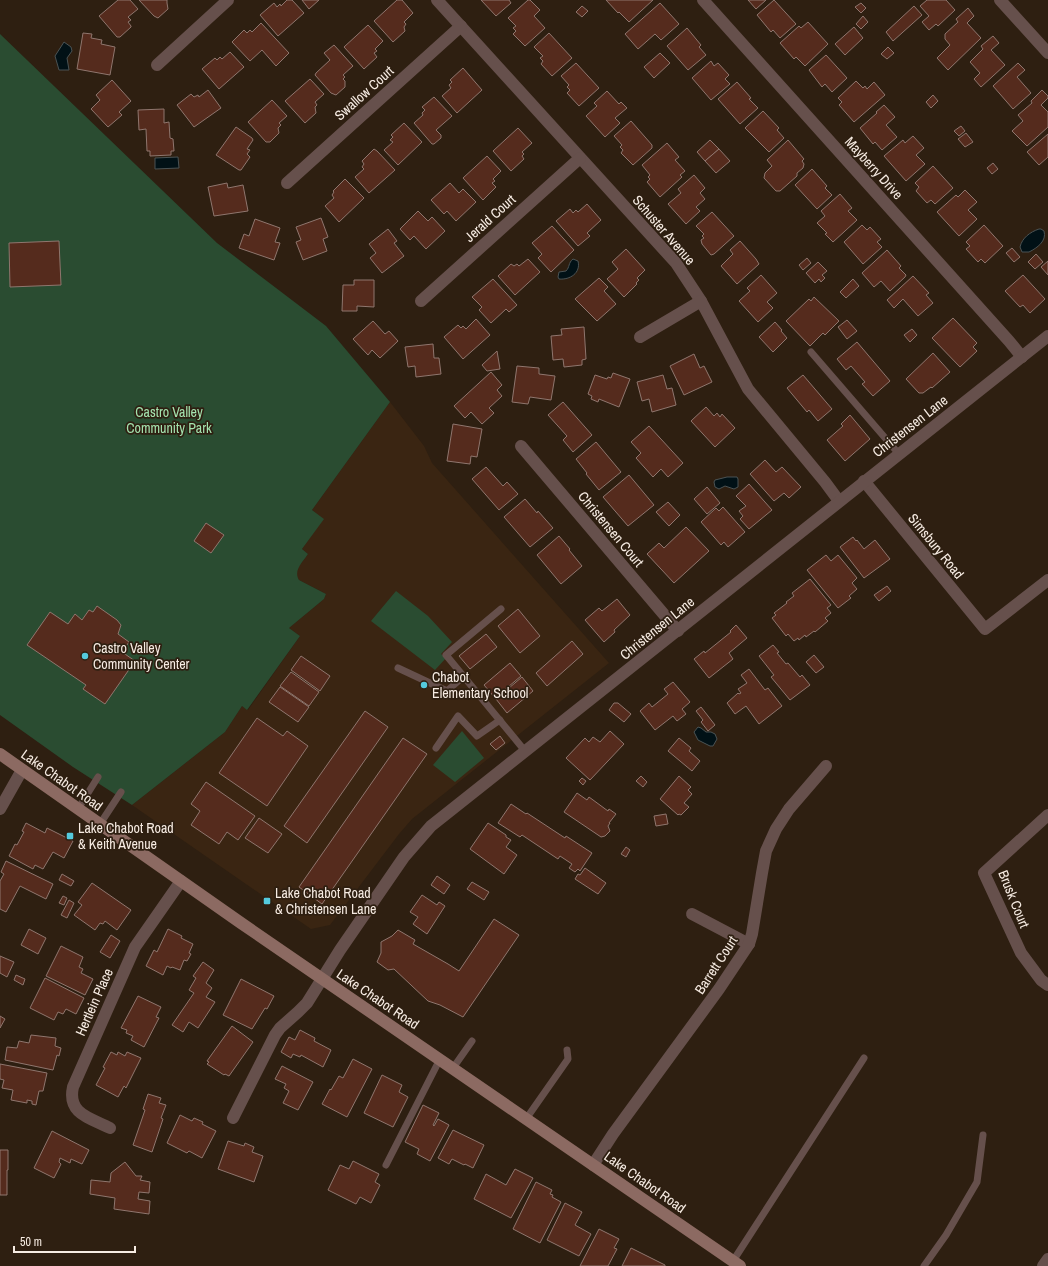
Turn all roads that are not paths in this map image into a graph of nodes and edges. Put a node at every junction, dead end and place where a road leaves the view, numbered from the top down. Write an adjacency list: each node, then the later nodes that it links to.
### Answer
1 (228, 0): 7 (street)
2 (437, 0): 5 (street, Schuster Avenue)
3 (703, 0): 15 (street, Mayberry Drive)
4 (1000, 0): 6 (street)
5 (461, 26): 8 (street, Schuster Avenue); 9 (street, Swallow Court)
6 (1048, 53)
7 (157, 65)
8 (580, 158): 10 (street, Jerald Court); 11 (street, Schuster Avenue)
9 (287, 183)
10 (421, 301)
11 (700, 301): 13 (street); 19 (street, Schuster Avenue)
12 (1048, 336): 15 (street, Christensen Lane)
13 (640, 337)
14 (811, 352): 17 (lane)
15 (1022, 356): 17 (street, Christensen Lane)
16 (521, 446): 22 (street, Christensen Court)
17 (898, 454): 18 (street, Christensen Lane)
18 (864, 481): 19 (street, Christensen Lane); 20 (street, Simsbury Road)
19 (839, 501): 22 (street, Christensen Lane)
20 (1048, 580)
21 (501, 609): 24 (lane)
22 (678, 631): 27 (street, Christensen Lane)
23 (398, 668): 24 (lane)
24 (464, 676): 25 (lane)
25 (500, 720): 26 (lane); 27 (lane)
26 (436, 748)
27 (525, 751): 40 (street, Christensen Lane)
28 (0, 754): 30 (main road, Lake Chabot Road)
29 (826, 766): 39 (street, Barrett Court)
30 (22, 770): 33 (street); 34 (main road, Lake Chabot Road)
31 (98, 777): 34 (lane)
32 (122, 792): 36 (lane)
33 (0, 809)
34 (78, 809): 36 (main road, Lake Chabot Road)
35 (1048, 816): 41 (street, Brusk Court)
36 (100, 824): 37 (main road, Lake Chabot Road)
37 (181, 881): 40 (main road, Lake Chabot Road); 49 (street, Hertlein Place)
38 (692, 914): 39 (street)
39 (749, 944): 52 (street, Barrett Court)
40 (321, 978): 45 (main road, Lake Chabot Road); 47 (street, Christensen Lane)
41 (1048, 985)
42 (472, 1041): 46 (lane)
43 (567, 1050): 48 (lane)
44 (864, 1058): 54 (lane)
45 (440, 1059): 46 (main road, Lake Chabot Road); 51 (lane)
46 (453, 1068): 48 (main road, Lake Chabot Road)
47 (233, 1118)
48 (526, 1119): 52 (main road, Lake Chabot Road)
49 (110, 1128)
50 (983, 1135): 55 (lane)
51 (386, 1165)
52 (593, 1165): 54 (main road, Lake Chabot Road)
53 (1048, 1259): 56 (street)
54 (736, 1264)
55 (924, 1266)
56 (1043, 1266)

